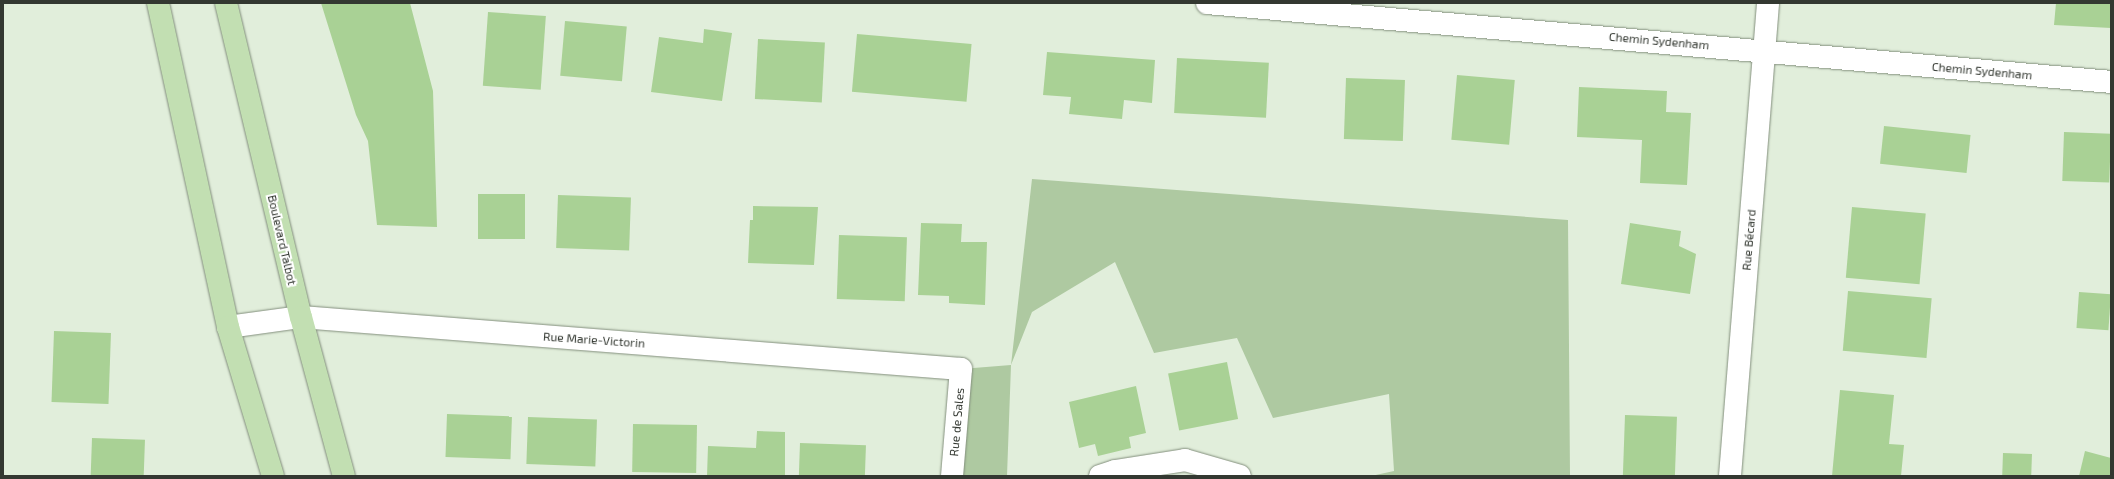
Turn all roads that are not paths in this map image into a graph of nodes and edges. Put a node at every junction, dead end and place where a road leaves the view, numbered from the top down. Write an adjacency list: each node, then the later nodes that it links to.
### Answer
1 (158, 3): 8 (main road)
2 (226, 3): 7 (main road, Boulevard Talbot)
3 (1207, 3): 5 (street, Chemin Sydenham)
4 (1768, 3): 5 (street, Rue Bécard)
5 (1765, 50): 6 (street, Chemin Sydenham); 15 (street, Rue Bécard)
6 (2111, 82)
7 (301, 317): 8 (street, Rue Marie-Victorin); 9 (street, Rue Marie-Victorin); 11 (main road, Boulevard Talbot)
8 (228, 327): 10 (main road)
9 (961, 369): 12 (street, Rue de Sales)
10 (273, 476)
11 (344, 476)
12 (952, 476)
13 (1100, 476): 14 (street)
14 (1240, 476)
15 (1730, 476)

